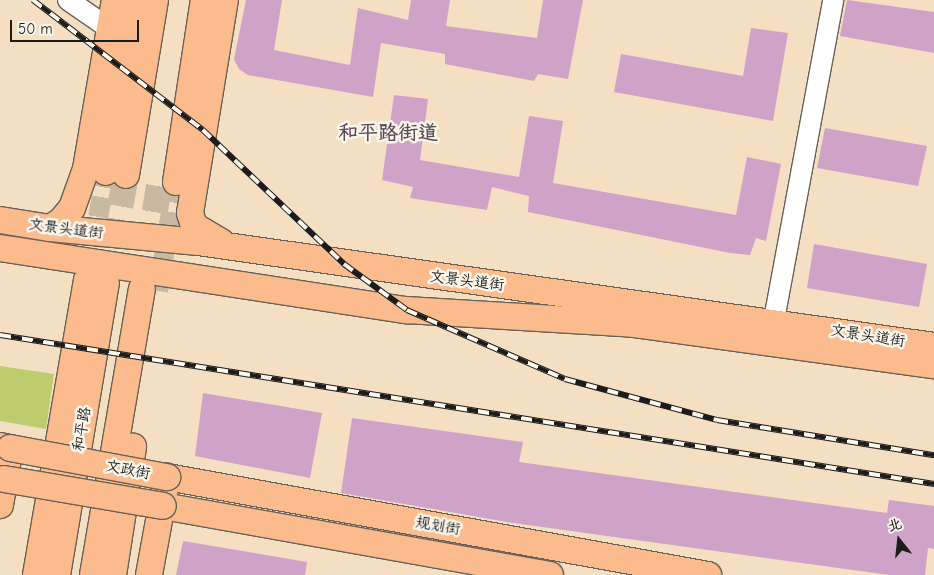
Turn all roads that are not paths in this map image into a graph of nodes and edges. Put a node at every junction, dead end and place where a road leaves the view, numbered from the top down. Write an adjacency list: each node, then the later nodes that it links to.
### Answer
1 (68, 0): 9 (street)
2 (115, 0): 9 (main road)
3 (135, 0): 4 (main road)
4 (155, 0)
5 (188, 0): 6 (main road)
6 (204, 0)
7 (225, 0): 12 (main road)
8 (833, 0): 14 (street)
9 (110, 29): 11 (main road)
10 (0, 220): 11 (main road, 文景头道街)
11 (50, 228): 12 (main road, 文景头道街)
12 (233, 247): 14 (main road, 文景头道街)
13 (0, 248): 14 (main road, 文景头道街)
14 (772, 331): 15 (main road, 文景头道街); 16 (main road, 文景头道街)
15 (934, 346)
16 (934, 365)
17 (5, 447): 18 (main road, 文政街, bridge); 19 (main road)
18 (167, 478): 21 (main road); 28 (main road, 规划街)
19 (2, 479): 20 (main road); 21 (main road, 文政街, bridge)
20 (0, 505)
21 (163, 506): 26 (main road); 27 (main road, 规划街)
22 (36, 575): 23 (main road, 和平路)
23 (57, 575)
24 (93, 575): 25 (main road)
25 (113, 575)
26 (149, 575)
27 (550, 575)
28 (708, 575)

